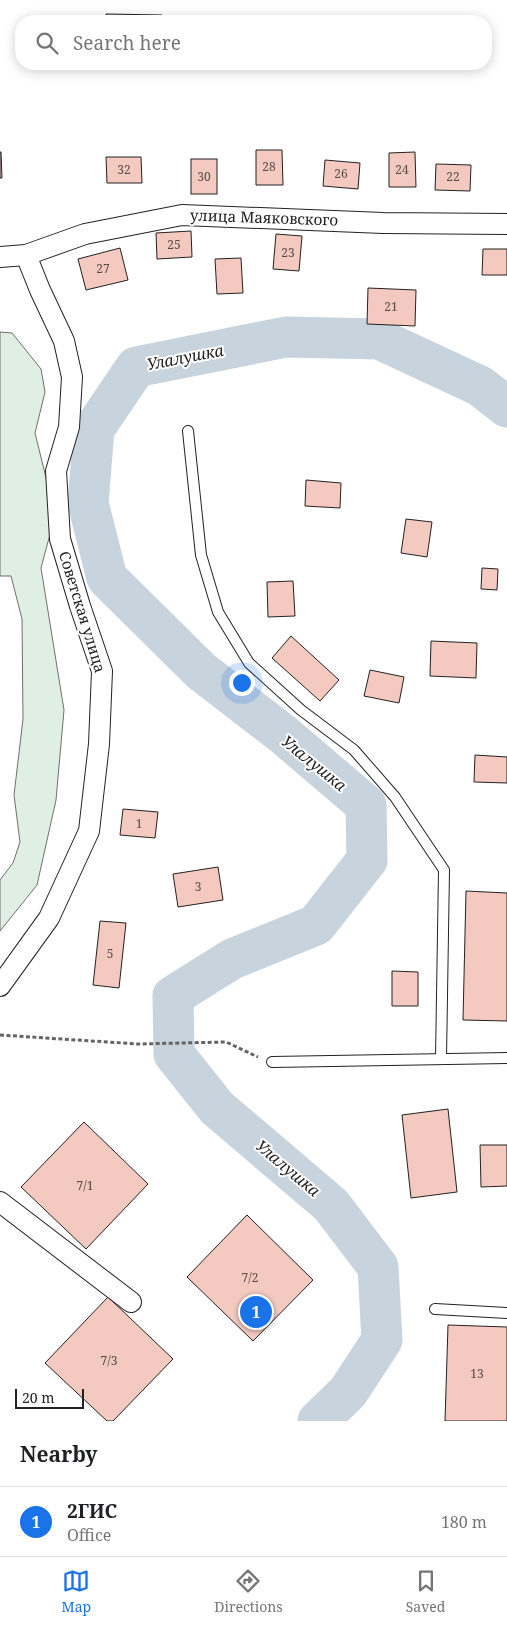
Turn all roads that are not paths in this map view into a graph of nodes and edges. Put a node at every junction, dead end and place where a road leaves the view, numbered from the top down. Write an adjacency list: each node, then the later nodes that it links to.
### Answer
1 (507, 224): 2 (street, улица Маяковского)
2 (26, 254): 3 (street, улица Маяковского); 5 (street, Советская улица)
3 (0, 257)
4 (188, 431): 7 (lane)
5 (0, 986)
6 (507, 1058): 7 (lane)
7 (441, 1059): 8 (lane)
8 (272, 1062)
9 (0, 1202): 10 (street)
10 (131, 1302)
11 (435, 1309): 12 (lane)
12 (507, 1313)

